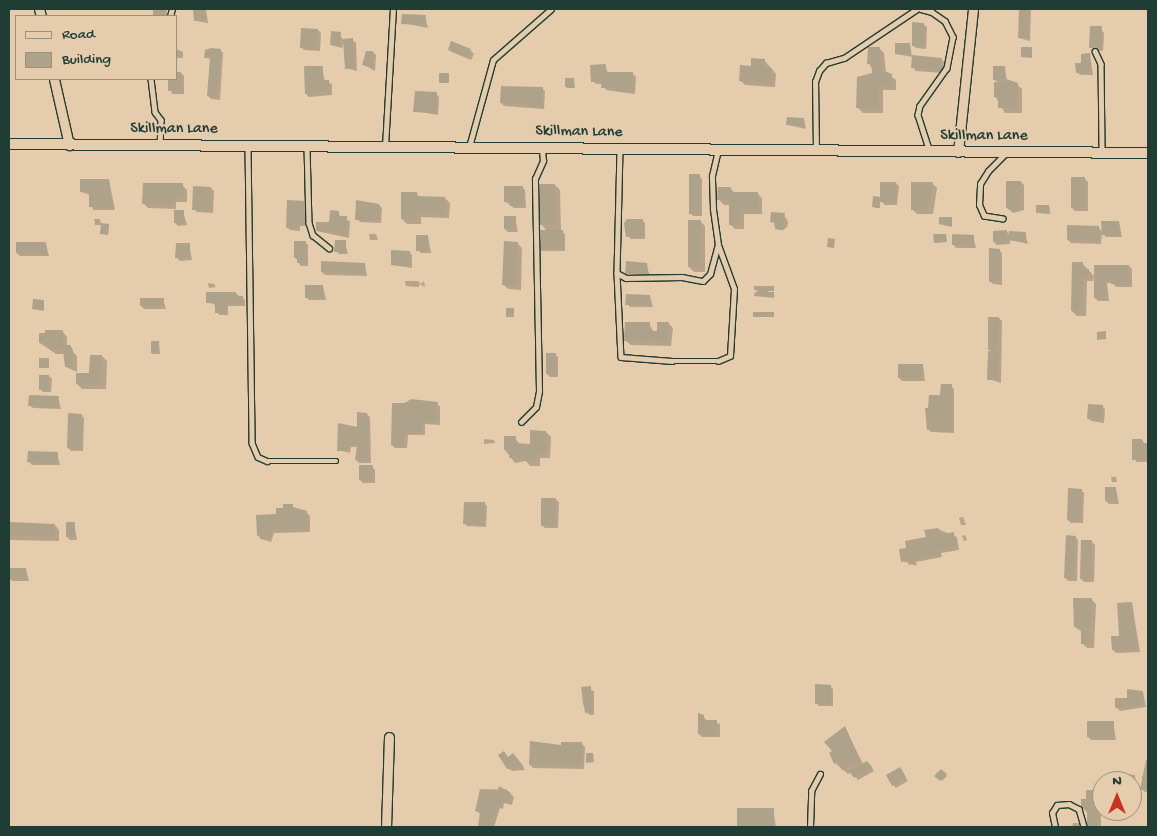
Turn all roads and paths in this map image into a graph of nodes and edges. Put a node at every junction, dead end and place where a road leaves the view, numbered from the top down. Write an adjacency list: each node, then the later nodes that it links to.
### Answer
1 (393, 9): 14 (lane)
2 (551, 9): 15 (lane)
3 (917, 9): 19 (lane)
4 (921, 9): 20 (lane)
5 (973, 9): 21 (street)
6 (1095, 51): 22 (lane)
7 (54, 80): 10 (street)
8 (151, 80): 11 (lane)
9 (9, 144): 10 (street, Skillman Lane)
10 (69, 145): 11 (street, Skillman Lane)
11 (160, 145): 12 (street, Skillman Lane)
12 (248, 146): 13 (street, Skillman Lane); 30 (lane)
13 (307, 146): 14 (street, Skillman Lane); 27 (lane)
14 (385, 147): 15 (street, Skillman Lane)
15 (469, 147): 16 (street, Skillman Lane)
16 (542, 147): 17 (street, Skillman Lane); 29 (lane)
17 (620, 148): 18 (street, Skillman Lane); 28 (lane)
18 (719, 149): 19 (street, Skillman Lane); 26 (lane)
19 (816, 150): 20 (street, Skillman Lane)
20 (930, 152): 21 (street, Skillman Lane)
21 (958, 152): 24 (street, Skillman Lane)
22 (1102, 152): 23 (street, Skillman Lane); 24 (street, Skillman Lane)
23 (1148, 152)
24 (1006, 153): 25 (lane)
25 (1002, 219)
26 (718, 245): 28 (lane); 28 (lane)
27 (330, 248)
28 (617, 273)
29 (521, 422)
30 (336, 461)
31 (389, 737): 33 (street)
32 (820, 774): 34 (lane)
33 (386, 827)
34 (810, 827)
35 (1055, 827): 36 (lane)
36 (1084, 827)

